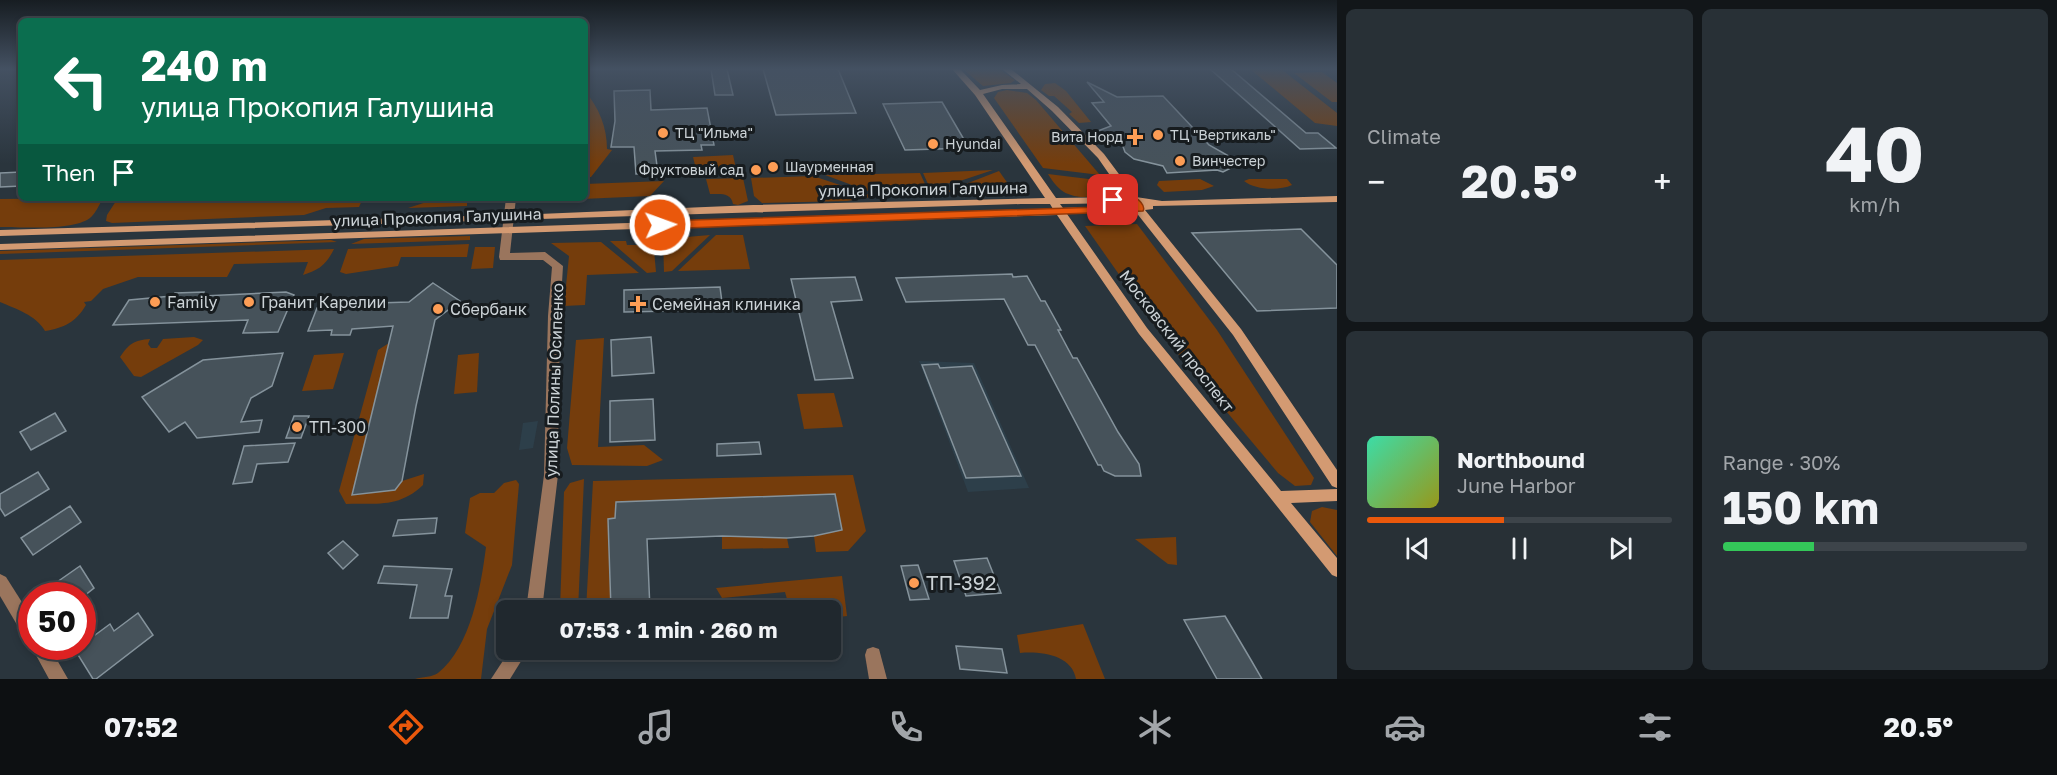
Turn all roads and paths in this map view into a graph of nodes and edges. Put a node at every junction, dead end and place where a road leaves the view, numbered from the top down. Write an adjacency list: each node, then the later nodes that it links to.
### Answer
1 (983, 101): 5 (main road, Московский проспект)
2 (1045, 101): 6 (main road)
3 (1337, 200): 6 (main road, улица Прокопия Галушина)
4 (511, 201): 8 (street, улица Полины Осипенко)
5 (1052, 201): 6 (main road, улица Прокопия Галушина); 7 (main road, Московский проспект); 8 (main road, улица Прокопия Галушина)
6 (1136, 205): 7 (main road, улица Прокопия Галушина); 12 (main road)
7 (1059, 212): 9 (main road, улица Прокопия Галушина); 14 (main road, Московский проспект)
8 (509, 217): 9 (street, улица Полины Осипенко); 10 (main road, улица Прокопия Галушина)
9 (507, 230): 11 (main road, улица Прокопия Галушина); 17 (street, улица Полины Осипенко)
10 (0, 233)
11 (0, 247)
12 (1337, 482)
13 (1337, 495): 14 (main road)
14 (1278, 497): 15 (main road, Московский проспект)
15 (1337, 570)
16 (0, 582): 18 (street)
17 (535, 600)
18 (18, 611)
19 (873, 655): 24 (street)
20 (47, 660): 22 (street)
21 (513, 660): 23 (street)
22 (59, 679)
23 (500, 679)
24 (878, 679)

